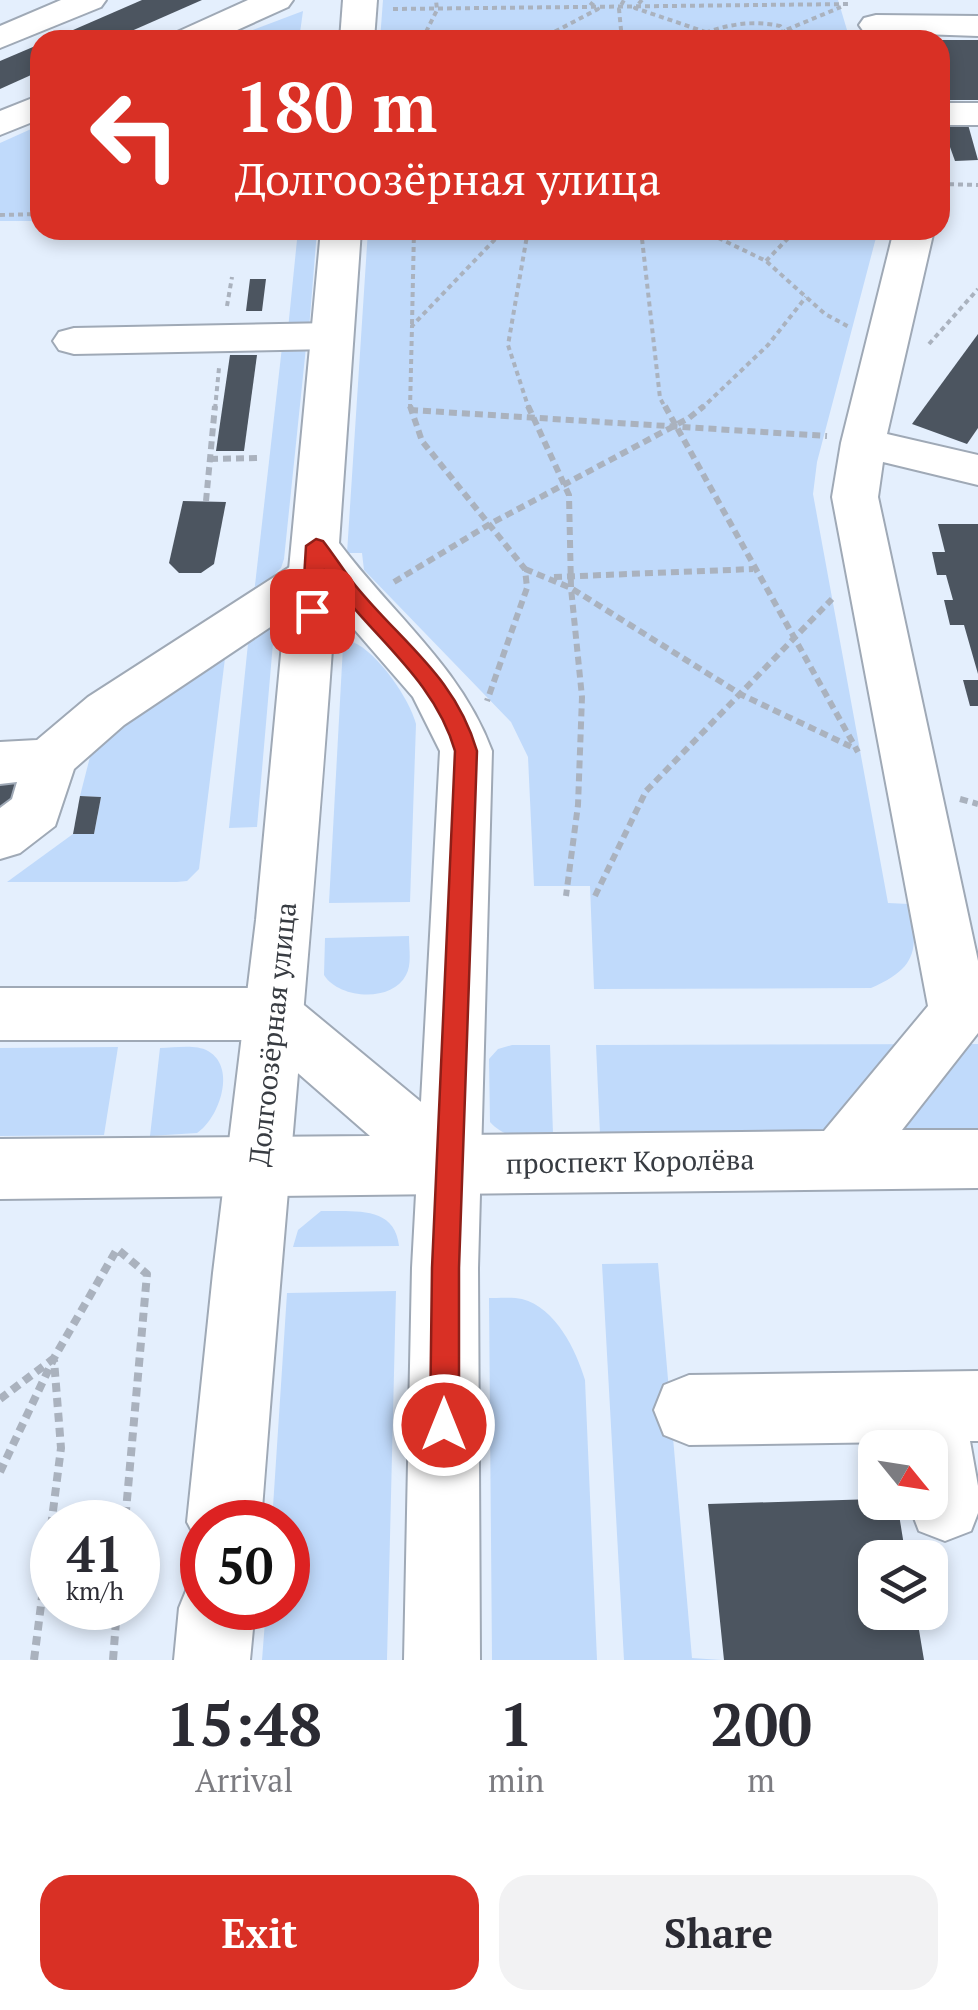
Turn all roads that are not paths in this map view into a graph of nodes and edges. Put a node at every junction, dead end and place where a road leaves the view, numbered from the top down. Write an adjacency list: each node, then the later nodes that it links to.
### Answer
1 (89, 0): 8 (street)
2 (276, 0): 6 (street)
3 (374, 5): 7 (street)
4 (862, 14): 5 (street)
5 (978, 26)
6 (209, 30)
7 (363, 30)
8 (0, 38)
9 (30, 110): 12 (street)
10 (950, 114): 11 (street)
11 (978, 114)
12 (0, 124)
13 (340, 240): 15 (street, Долгоозёрная улица)
14 (911, 240): 17 (street)
15 (332, 336): 16 (street); 19 (street, Долгоозёрная улица)
16 (74, 341)
17 (848, 439): 18 (street); 22 (street)
18 (978, 470)
19 (316, 559): 20 (street); 24 (street, Долгоозёрная улица); 27 (street)
20 (25, 761): 21 (street)
21 (0, 837)
22 (969, 1012): 25 (street)
23 (0, 1014): 24 (street)
24 (272, 1014): 27 (street); 28 (street, Долгоозёрная улица)
25 (840, 1159): 26 (street, проспект Королёва); 27 (street, проспект Королёва)
26 (978, 1159)
27 (449, 1164): 28 (street, проспект Королёва); 36 (street)
28 (257, 1166): 29 (street, проспект Королёва); 33 (street, Долгоозёрная улица)
29 (0, 1168)
30 (953, 1406): 31 (street); 32 (street)
31 (689, 1410)
32 (948, 1461)
33 (226, 1500)
34 (215, 1630): 35 (street)
35 (212, 1660)
36 (442, 1660)

